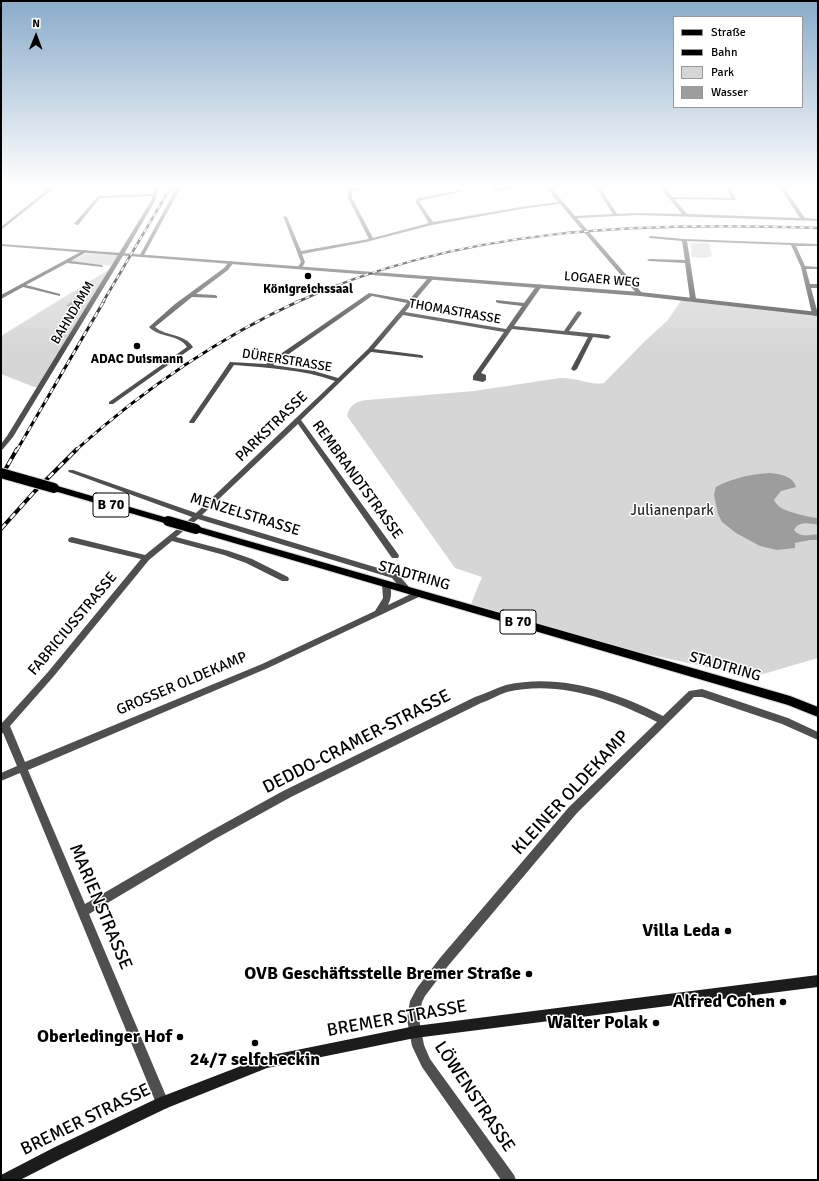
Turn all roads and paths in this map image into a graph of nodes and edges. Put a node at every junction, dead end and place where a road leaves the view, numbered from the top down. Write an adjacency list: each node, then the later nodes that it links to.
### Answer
1 (130, 240): 13 (street, BAHNDAMM)
2 (151, 240): 14 (street)
3 (294, 240): 12 (street)
4 (365, 240): 12 (street)
5 (594, 240): 28 (street)
6 (684, 240): 18 (street)
7 (687, 240): 8 (street)
8 (793, 244): 10 (street); 21 (street)
9 (1, 245): 11 (street, LOGAER WEG)
10 (818, 245)
11 (86, 251): 13 (street, LOGAER WEG); 16 (street)
12 (299, 253): 20 (street)
13 (122, 254): 14 (street, LOGAER WEG); 53 (street, BAHNDAMM)
14 (142, 256): 17 (street, LOGAER WEG)
15 (649, 260): 18 (street)
16 (67, 262): 19 (street); 24 (street)
17 (232, 262): 20 (street, LOGAER WEG); 29 (street)
18 (687, 262): 33 (street)
19 (101, 266)
20 (300, 267): 23 (street, LOGAER WEG)
21 (803, 267): 22 (street); 26 (street)
22 (818, 268)
23 (431, 278): 25 (street, LOGAER WEG); 35 (street, PARKSTRASSE)
24 (23, 286): 30 (street); 31 (street)
25 (539, 286): 28 (street, LOGAER WEG); 36 (street)
26 (808, 286): 27 (street); 39 (street)
27 (818, 286)
28 (640, 294): 33 (street, LOGAER WEG)
29 (192, 295): 32 (street); 50 (street)
30 (58, 296)
31 (1, 297)
32 (214, 297)
33 (693, 299): 39 (street, LOGAER WEG)
34 (498, 301): 36 (street)
35 (411, 302): 38 (street, PARKSTRASSE); 46 (street)
36 (526, 305): 40 (street)
37 (579, 313): 41 (street)
38 (401, 314): 40 (street, THOMASTRASSE); 44 (street, PARKSTRASSE)
39 (816, 314)
40 (508, 329): 41 (street, THOMASTRASSE); 48 (street)
41 (565, 333): 42 (street, THOMASTRASSE)
42 (591, 336): 43 (street, THOMASTRASSE); 47 (street)
43 (608, 337)
44 (370, 350): 45 (street); 49 (street, PARKSTRASSE)
45 (421, 357)
46 (266, 367): 49 (street, DÜRERSTRASSE); 52 (street, DÜRERSTRASSE)
47 (574, 369)
48 (477, 374)
49 (337, 380): 51 (street, PARKSTRASSE)
50 (111, 403)
51 (298, 420): 56 (street, PARKSTRASSE); 59 (street, REMBRANDTSTRASSE)
52 (192, 422)
53 (1, 448)
54 (71, 471): 56 (street, MENZELSTRASSE)
55 (1, 474): 56 (main road, STADTRING / B 70, bridge)
56 (195, 522): 57 (street, FABRICIUSSTRASSE); 62 (main road, STADTRING / B 70); 63 (street, MENZELSTRASSE)
57 (170, 538): 60 (street, FABRICIUSSTRASSE); 61 (street)
58 (72, 540): 60 (street)
59 (395, 556)
60 (146, 558): 68 (street, FABRICIUSSTRASSE)
61 (285, 579)
62 (386, 584): 63 (main road, STADTRING / B 70); 65 (street, GROSSER OLDEKAMP)
63 (406, 589): 64 (main road, STADTRING / B 70)
64 (420, 594): 65 (street, GROSSER OLDEKAMP); 66 (main road, STADTRING / B 70)
65 (374, 615): 70 (street, GROSSER OLDEKAMP)
66 (818, 712)
67 (664, 721): 69 (street, KLEINER OLDEKAMP); 72 (street, DEDDO-CRAMER-STRASSE); 74 (street, KLEINER OLDEKAMP)
68 (3, 728): 70 (street, MARIENSTRASSE)
69 (818, 736)
70 (22, 769): 71 (street, GROSSER OLDEKAMP); 72 (street, MARIENSTRASSE)
71 (1, 777)
72 (84, 911): 75 (street, MARIENSTRASSE)
73 (818, 981): 74 (main road, BREMER STRASSE)
74 (415, 1032): 75 (main road, BREMER STRASSE); 77 (street, LÖWENSTRASSE)
75 (163, 1103): 76 (main road, BREMER STRASSE)
76 (6, 1180)
77 (508, 1180)

